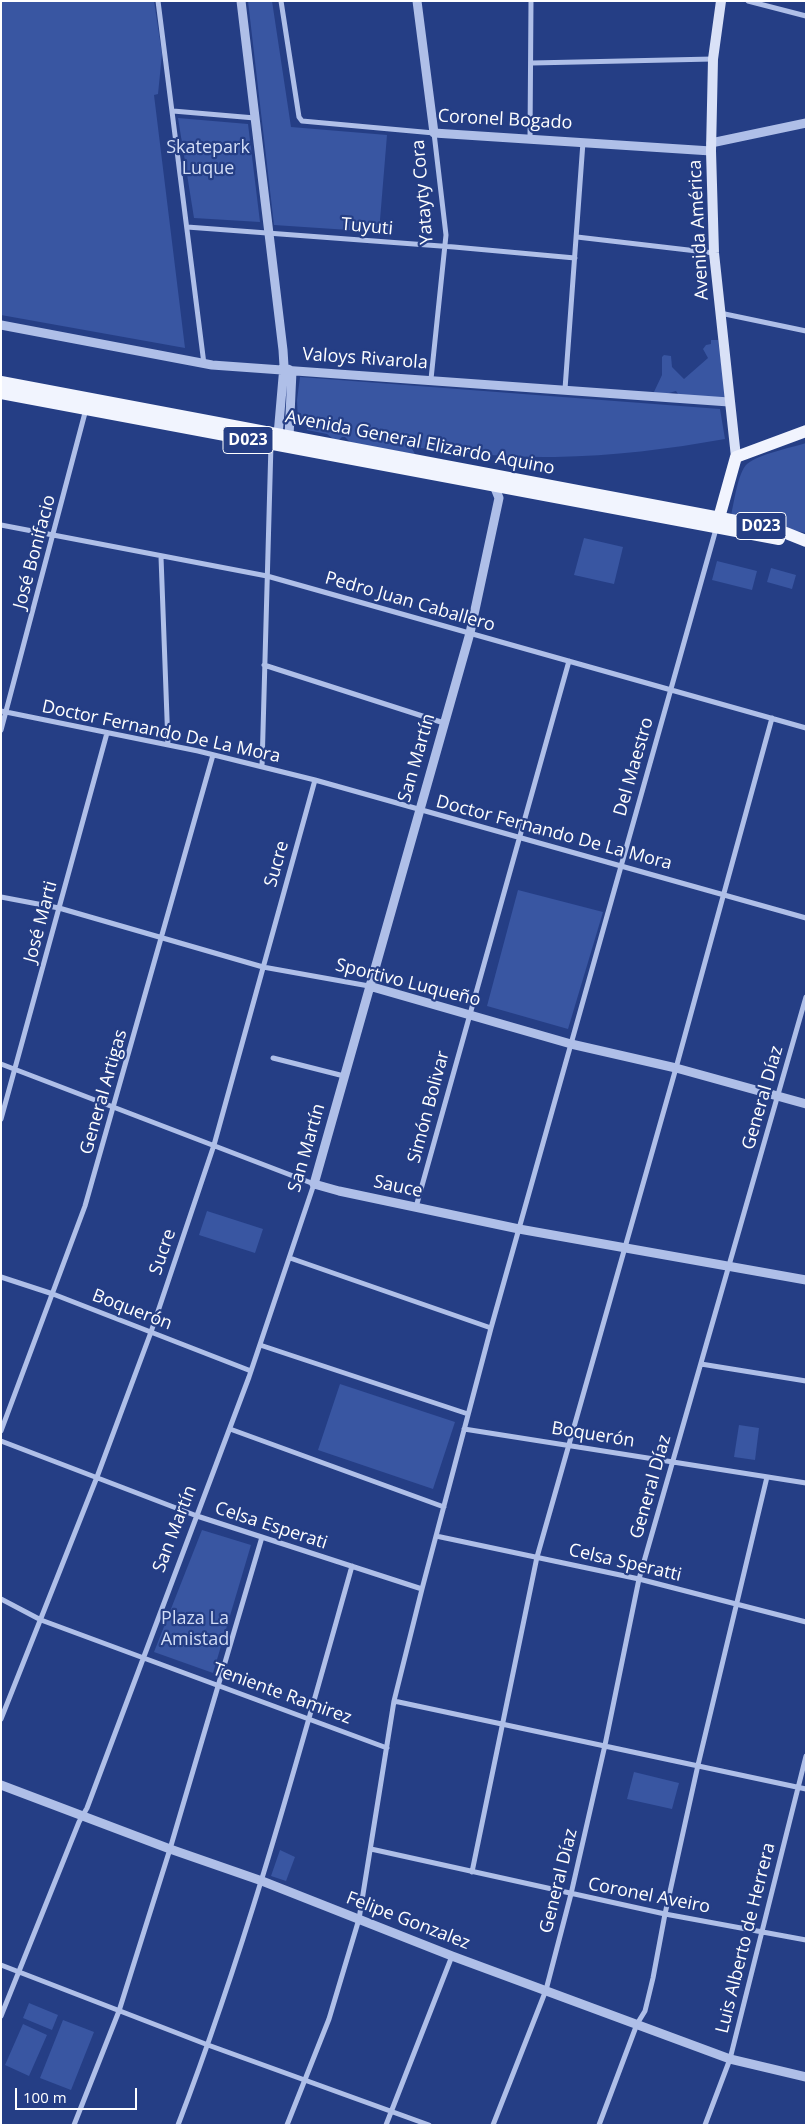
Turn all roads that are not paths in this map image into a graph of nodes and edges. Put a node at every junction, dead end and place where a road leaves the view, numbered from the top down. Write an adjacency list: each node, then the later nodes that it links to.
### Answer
1 (158, 1): 11 (street)
2 (241, 1): 12 (street)
3 (281, 1): 14 (street, Coronel Bogado)
4 (418, 1): 14 (street, Yatayty Cora)
5 (531, 1): 10 (street)
6 (721, 1): 9 (main road, Avenida América)
7 (748, 1): 8 (street)
8 (806, 16)
9 (713, 59): 10 (street); 17 (main road, Avenida América)
10 (532, 63): 15 (street)
11 (173, 111): 12 (street); 18 (street)
12 (255, 118): 19 (street)
13 (806, 123): 17 (street, Coronel Bogado)
14 (434, 132): 15 (street, Coronel Bogado); 21 (street, Yatayty Cora)
15 (530, 138): 16 (street, Coronel Bogado)
16 (583, 141): 17 (street, Coronel Bogado); 20 (street)
17 (711, 147): 22 (main road, Avenida América)
18 (187, 227): 19 (street, Tuyuti); 27 (street)
19 (269, 232): 21 (street, Tuyuti); 28 (street)
20 (577, 237): 22 (street); 23 (street)
21 (446, 246): 23 (street, Tuyuti); 29 (street, Yatayty Cora)
22 (714, 253): 24 (main road, Avenida América)
23 (575, 258): 31 (street)
24 (719, 312): 26 (street); 33 (main road, Avenida América)
25 (1, 325): 27 (street, Valoys Rivarola)
26 (806, 331)
27 (204, 364): 28 (street, Valoys Rivarola)
28 (287, 369): 29 (street, Valoys Rivarola); 36 (street)
29 (431, 380): 31 (street, Valoys Rivarola)
30 (1, 382): 36 (main road, Avenida General Elizardo Aquino / D023)
31 (565, 390): 33 (street, Valoys Rivarola)
32 (1, 393): 34 (main road, Avenida General Elizardo Aquino / D023)
33 (729, 402): 37 (main road, Avenida América)
34 (86, 409): 36 (main road, Avenida General Elizardo Aquino / D023); 42 (street, José Bonifacio)
35 (806, 431): 37 (main road)
36 (279, 439): 38 (main road, Avenida General Elizardo Aquino / D023); 39 (main road, Avenida General Elizardo Aquino / D023); 45 (street)
37 (736, 457): 40 (main road, D023)
38 (488, 474): 39 (street, San Martín); 40 (main road, Avenida General Elizardo Aquino / D023)
39 (495, 486): 40 (main road, Avenida General Elizardo Aquino / D023); 46 (street, San Martín)
40 (717, 522): 43 (main road, Avenida General Elizardo Aquino / D023); 49 (street, Del Maestro)
41 (1, 526): 42 (street, Pedro Juan Caballero)
42 (54, 535): 44 (street, Pedro Juan Caballero); 50 (street, José Bonifacio)
43 (803, 541)
44 (161, 557): 45 (street, Pedro Juan Caballero); 56 (street)
45 (267, 576): 46 (street, Pedro Juan Caballero); 48 (street)
46 (470, 633): 47 (street, Pedro Juan Caballero); 52 (street, San Martín)
47 (569, 661): 49 (street, Pedro Juan Caballero); 61 (street, Simón Bolivar)
48 (264, 665): 52 (street); 58 (street)
49 (670, 690): 51 (street, Pedro Juan Caballero); 62 (street, Del Maestro)
50 (4, 712): 54 (street, José Bonifacio); 55 (street, Doctor Fernando De La Mora)
51 (772, 718): 53 (street, Pedro Juan Caballero); 63 (street)
52 (444, 723): 60 (street, San Martín)
53 (806, 728)
54 (1, 730)
55 (107, 733): 56 (street, Doctor Fernando De La Mora); 65 (street, José Marti)
56 (168, 745): 57 (street, Doctor Fernando De La Mora)
57 (213, 755): 58 (street, Doctor Fernando De La Mora); 67 (street, General Artigas)
58 (262, 767): 59 (street, Doctor Fernando De La Mora)
59 (315, 780): 60 (street, Doctor Fernando De La Mora); 68 (street, Sucre)
60 (419, 810): 61 (street, Doctor Fernando De La Mora); 69 (street, San Martín)
61 (518, 838): 62 (street, Doctor Fernando De La Mora); 72 (street, Simón Bolivar)
62 (621, 865): 63 (street, Doctor Fernando De La Mora); 73 (street, Del Maestro)
63 (724, 894): 66 (street, Doctor Fernando De La Mora); 76 (street)
64 (1, 897): 65 (street, Sportivo Luqueño)
65 (60, 908): 67 (street, Sportivo Luqueño); 77 (street, José Marti)
66 (806, 918)
67 (162, 938): 68 (street, Sportivo Luqueño); 81 (street, General Artigas)
68 (263, 967): 69 (street, Sportivo Luqueño); 83 (street, Sucre)
69 (369, 986): 72 (street, Sportivo Luqueño); 78 (street, San Martín)
70 (806, 997): 71 (street, General Díaz)
71 (804, 1012): 79 (street, General Díaz)
72 (468, 1015): 73 (street, Sportivo Luqueño); 85 (street, Simón Bolivar)
73 (571, 1044): 76 (street, Sportivo Luqueño); 86 (street, Del Maestro)
74 (273, 1058): 78 (street)
75 (1, 1064): 77 (street, Sauce)
76 (676, 1068): 79 (street, Sportivo Luqueño); 87 (street)
77 (15, 1069): 81 (street, Sauce); 82 (street, José Marti)
78 (344, 1076): 84 (street, San Martín)
79 (778, 1096): 80 (street, Sportivo Luqueño); 89 (street, General Díaz)
80 (806, 1104)
81 (114, 1107): 83 (street, Sauce); 92 (street, General Artigas)
82 (1, 1119)
83 (214, 1145): 84 (street, Sauce); 94 (street, Sucre)
84 (314, 1184): 85 (street, Sauce); 88 (street, San Martín)
85 (416, 1208): 86 (street, Sauce)
86 (519, 1229): 87 (street, Sauce); 93 (street, Del Maestro)
87 (625, 1247): 89 (street, Sauce); 104 (street)
88 (290, 1258): 93 (street); 95 (street, San Martín)
89 (729, 1266): 91 (street, Sauce); 96 (street, General Díaz)
90 (1, 1277): 92 (street, Boquerón)
91 (806, 1280)
92 (52, 1294): 94 (street, Boquerón); 102 (street, General Artigas)
93 (492, 1328): 99 (street, Del Maestro)
94 (151, 1332): 97 (street, Boquerón); 106 (street, Sucre)
95 (260, 1345): 97 (street, San Martín); 99 (street)
96 (701, 1364): 98 (street); 105 (street, General Díaz)
97 (251, 1371): 101 (street, San Martín)
98 (806, 1381)
99 (469, 1411): 100 (street, Del Maestro)
100 (464, 1428): 104 (street, Boquerón); 109 (street, Del Maestro)
101 (230, 1429): 109 (street); 110 (street, San Martín)
102 (1, 1431)
103 (1, 1441): 106 (street, Celsa Esperati)
104 (569, 1445): 105 (street, Boquerón); 113 (street)
105 (673, 1462): 107 (street, Boquerón); 115 (street, General Díaz)
106 (97, 1476): 110 (street, Celsa Esperati); 119 (street, Sucre)
107 (767, 1476): 108 (street, Boquerón); 118 (street)
108 (806, 1483)
109 (444, 1507): 111 (street, Del Maestro)
110 (197, 1516): 112 (street, Celsa Esperati); 121 (street, San Martín)
111 (436, 1536): 113 (street, Celsa Speratti); 116 (street, Del Maestro)
112 (262, 1538): 114 (street, Celsa Esperati); 122 (street)
113 (537, 1557): 115 (street, Celsa Speratti); 126 (street)
114 (352, 1566): 116 (street, Celsa Esperati); 125 (street)
115 (639, 1579): 118 (street, Celsa Speratti); 127 (street, General Díaz)
116 (422, 1589): 123 (street, Del Maestro)
117 (1, 1599): 119 (street, Teniente Ramirez)
118 (736, 1604): 120 (street, Celsa Speratti); 130 (street)
119 (41, 1620): 121 (street, Teniente Ramirez); 124 (street, Sucre)
120 (806, 1622)
121 (144, 1658): 122 (street, Teniente Ramirez); 134 (street, San Martín)
122 (218, 1685): 125 (street, Teniente Ramirez); 135 (street)
123 (394, 1701): 126 (street); 128 (street, Del Maestro)
124 (1, 1719)
125 (309, 1719): 128 (street, Teniente Ramirez); 138 (street)
126 (504, 1724): 127 (street); 137 (street)
127 (605, 1746): 130 (street); 139 (street, General Díaz)
128 (387, 1748): 136 (street, Del Maestro)
129 (806, 1756): 132 (street, Luis Alberto de Herrera)
130 (698, 1765): 132 (street); 140 (street)
131 (1, 1785): 134 (street, Felipe Gonzalez)
132 (798, 1787): 133 (street); 142 (street, Luis Alberto de Herrera)
133 (806, 1789)
134 (83, 1815): 135 (street, Felipe Gonzalez); 146 (street, San Martín)
135 (170, 1849): 138 (street, Felipe Gonzalez); 148 (street)
136 (371, 1849): 137 (street, Coronel Aveiro); 141 (street, Del Maestro)
137 (472, 1872): 139 (street, Coronel Aveiro)
138 (262, 1881): 141 (street, Felipe Gonzalez); 151 (street)
139 (571, 1894): 140 (street, Coronel Aveiro); 147 (street, General Díaz)
140 (665, 1914): 142 (street, Coronel Aveiro); 150 (street)
141 (359, 1919): 144 (street, Felipe Gonzalez); 154 (street, Del Maestro)
142 (762, 1931): 143 (street, Coronel Aveiro); 152 (street, Luis Alberto de Herrera)
143 (806, 1940)
144 (452, 1956): 147 (street, Felipe Gonzalez); 155 (street)
145 (1, 1965): 146 (street)
146 (18, 1971): 148 (street); 149 (street, San Martín)
147 (546, 1990): 150 (street, Felipe Gonzalez); 161 (street, General Díaz)
148 (120, 2011): 151 (street); 156 (street)
149 (1, 2016)
150 (637, 2024): 152 (street, Felipe Gonzalez); 162 (street)
151 (208, 2045): 154 (street); 157 (street)
152 (730, 2059): 153 (street, Felipe Gonzalez); 163 (street, Luis Alberto de Herrera)
153 (806, 2077)
154 (305, 2079): 155 (street); 158 (street, Del Maestro)
155 (391, 2110): 159 (street); 160 (street)
156 (74, 2125)
157 (178, 2125)
158 (287, 2125)
159 (386, 2125)
160 (429, 2125)
161 (493, 2125)
162 (599, 2125)
163 (705, 2125)

